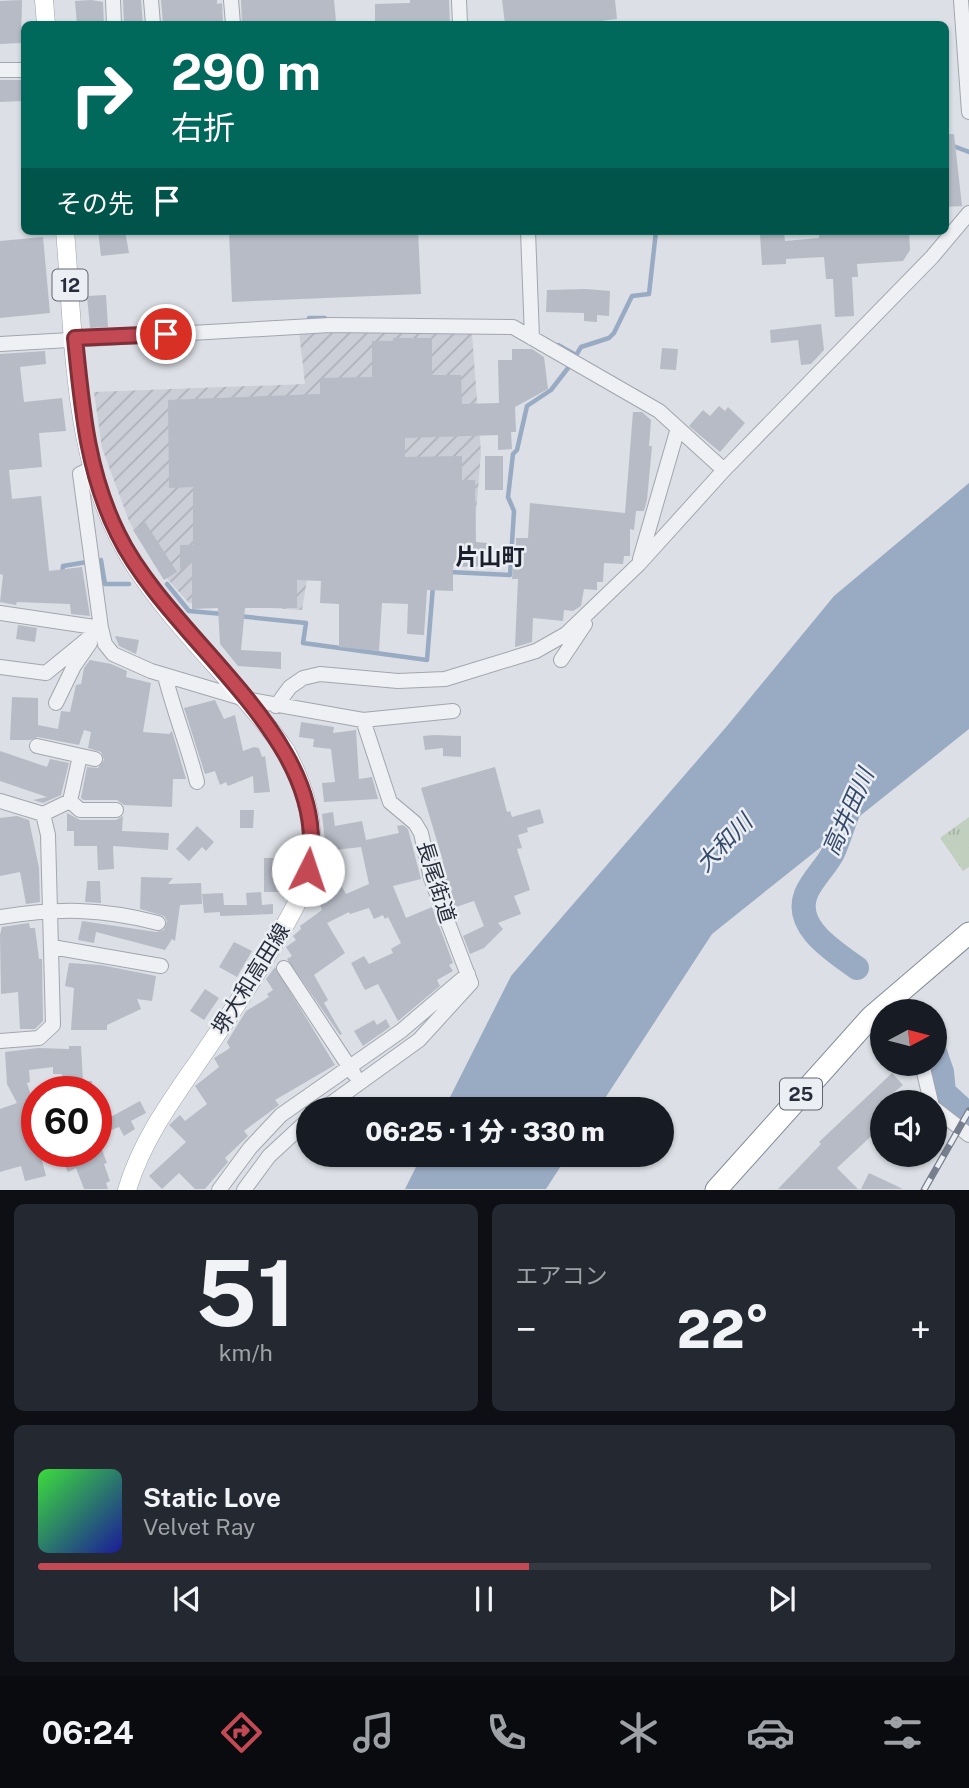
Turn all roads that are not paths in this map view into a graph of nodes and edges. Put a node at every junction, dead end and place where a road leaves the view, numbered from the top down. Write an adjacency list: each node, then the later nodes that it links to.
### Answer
1 (44, 0): 7 (main road)
2 (113, 0): 8 (street)
3 (151, 0): 9 (street)
4 (231, 0): 10 (street)
5 (459, 0): 11 (street)
6 (961, 0): 14 (street)
7 (46, 21)
8 (114, 21)
9 (153, 21)
10 (233, 21)
11 (460, 21)
12 (21, 70): 13 (street)
13 (0, 71)
14 (969, 112)
15 (969, 213): 23 (street)
16 (65, 235): 18 (main road, 堺大和高田線 / 12)
17 (528, 235): 19 (street)
18 (75, 338): 19 (street); 20 (street); 22 (main road, 堺大和高田線 / 12)
19 (532, 338): 21 (street)
20 (0, 344)
21 (678, 428): 23 (street); 24 (street)
22 (92, 468): 27 (street); 31 (main road, 堺大和高田線 / 12)
23 (724, 470): 24 (street)
24 (639, 564): 25 (street)
25 (600, 603): 28 (street); 33 (street)
26 (0, 613): 27 (street)
27 (101, 628): 29 (street); 30 (street); 32 (street)
28 (561, 660)
29 (0, 667)
30 (165, 676): 31 (street); 39 (street)
31 (244, 699): 33 (street); 61 (main road, 堺大和高田線 / 12)
32 (56, 704)
33 (276, 706): 35 (street)
34 (453, 710): 35 (street)
35 (363, 720): 51 (street, 長尾街道)
36 (37, 746): 37 (street)
37 (80, 756): 38 (street); 41 (street)
38 (95, 760)
39 (197, 782)
40 (0, 801): 43 (street)
41 (70, 801): 42 (street); 43 (street)
42 (116, 810)
43 (43, 814): 44 (street)
44 (50, 909): 45 (street); 46 (street); 48 (street)
45 (0, 917)
46 (158, 923)
47 (969, 933): 52 (highway, 25)
48 (52, 947): 49 (street); 54 (street)
49 (161, 966)
50 (284, 968): 55 (street)
51 (468, 974): 55 (street); 56 (street)
52 (902, 999)
53 (870, 1030): 64 (highway, 25)
54 (0, 1041)
55 (347, 1068): 56 (street); 62 (street)
56 (360, 1081): 57 (street)
57 (339, 1097)
58 (947, 1118): 60 (street)
59 (296, 1131): 63 (street)
60 (969, 1135)
61 (132, 1187)
62 (219, 1189)
63 (244, 1189)
64 (716, 1189)

